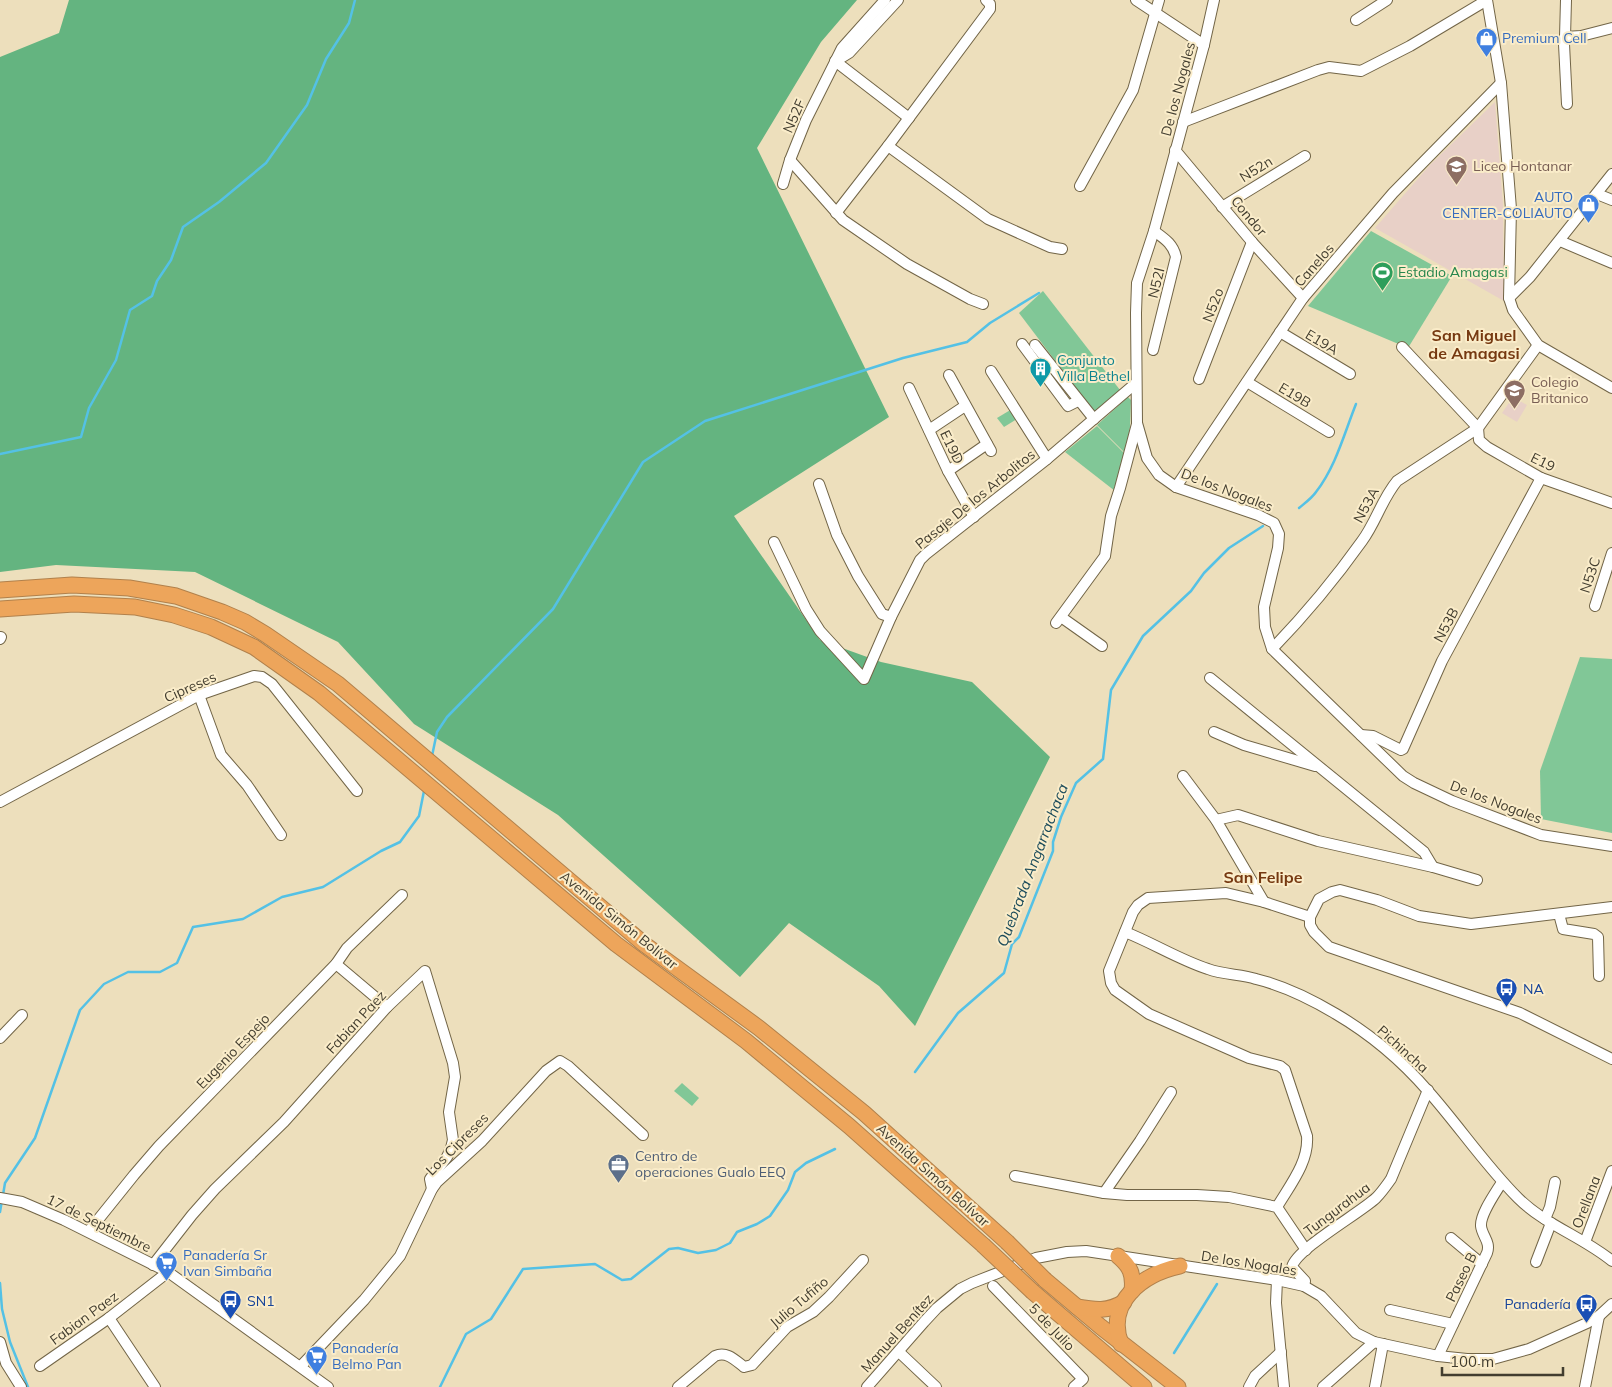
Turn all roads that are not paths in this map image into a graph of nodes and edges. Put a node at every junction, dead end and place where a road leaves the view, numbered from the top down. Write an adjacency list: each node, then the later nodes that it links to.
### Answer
1 (885, 0): 15 (street, N52F)
2 (898, 0): 15 (street, N52F)
3 (986, 0): 18 (street)
4 (1136, 0): 10 (street)
5 (1160, 0): 10 (street)
6 (1214, 0): 14 (street, De los Nogales)
7 (1387, 0): 11 (street)
8 (1487, 0): 16 (street); 19 (street)
9 (1566, 0): 13 (street)
10 (1156, 14): 14 (street); 26 (street)
11 (1356, 20)
12 (1612, 28): 13 (street)
13 (1569, 37): 17 (street)
14 (1204, 45): 19 (street, De los Nogales)
15 (835, 61): 18 (street); 23 (street, N52F)
16 (1501, 83): 36 (street, Canelos); 37 (street)
17 (1567, 104)
18 (909, 118): 20 (street)
19 (1183, 122): 21 (street, De los Nogales)
20 (888, 146): 30 (street); 34 (street)
21 (1176, 150): 29 (street, Condor); 31 (street, De los Nogales)
22 (1305, 156): 29 (street, N52n)
23 (790, 160): 25 (street, N52F); 30 (street)
24 (1612, 174): 27 (street)
25 (783, 184)
26 (1080, 186)
27 (1597, 194): 28 (street); 33 (street)
28 (1612, 200)
29 (1222, 206): 32 (street, Condor)
30 (836, 213): 38 (street)
31 (1154, 231): 44 (street, N52l); 50 (street, De los Nogales)
32 (1252, 242): 36 (street, Condor); 48 (street, N52o)
33 (1560, 242): 35 (street); 37 (street)
34 (1062, 249)
35 (1612, 263)
36 (1303, 298): 39 (street, Canelos)
37 (1509, 298): 42 (street)
38 (983, 304)
39 (1280, 332): 46 (street, E19A); 49 (street, Canelos)
40 (1022, 344): 53 (street)
41 (1035, 345): 53 (street)
42 (1538, 345): 52 (street); 57 (street, N53A)
43 (1402, 347): 57 (street, E19)
44 (1153, 350)
45 (991, 371): 60 (street)
46 (1350, 374)
47 (949, 375): 54 (street)
48 (1199, 379)
49 (1246, 382): 59 (street, E19B); 64 (street, Canelos)
50 (1136, 383): 55 (street, Pasaje De los Arbolitos); 56 (street, De los Nogales)
51 (909, 388): 58 (street, E19D)
52 (1612, 388)
53 (1078, 400): 55 (street)
54 (965, 406): 58 (street); 61 (street)
55 (1094, 419): 60 (street, Pasaje De los Arbolitos)
56 (1137, 423): 64 (street, De los Nogales); 73 (street)
57 (1478, 428): 62 (street, E19); 74 (street, N53A)
58 (929, 430): 61 (street, E19D)
59 (1329, 432)
60 (1047, 458): 66 (street, Pasaje De los Arbolitos)
61 (948, 471): 66 (street, E19D)
62 (1542, 478): 65 (street, E19); 78 (street, N53B)
63 (819, 484): 72 (street)
64 (1176, 487): 74 (street, De los Nogales)
65 (1612, 503)
66 (974, 517): 72 (street, Pasaje De los Arbolitos)
67 (774, 542): 72 (street, Pasaje De los Arbolitos)
68 (1612, 553): 70 (street, N53C)
69 (0, 590): 129 (highway, Avenida Simón Bolívar, bridge)
70 (1595, 606)
71 (0, 609): 149 (highway, Avenida Simón Bolívar, bridge)
72 (891, 617)
73 (1102, 646)
74 (1272, 649): 78 (street, De los Nogales)
75 (1210, 678): 79 (street)
76 (200, 695): 81 (street, Cipreses); 82 (street, Cipreses); 84 (street)
77 (1214, 732): 79 (street)
78 (1361, 735): 85 (street, De los Nogales)
79 (1321, 769): 86 (street)
80 (1183, 776): 83 (street)
81 (357, 792)
82 (0, 802)
83 (1216, 820): 86 (street); 89 (street)
84 (281, 835)
85 (1612, 846)
86 (1433, 867): 87 (street)
87 (1477, 880)
88 (402, 895): 94 (street, Eugenio Espejo)
89 (1264, 902): 92 (street); 93 (street)
90 (1612, 907): 91 (street)
91 (1559, 914): 92 (street); 95 (street)
92 (1310, 917): 99 (street)
93 (1126, 932): 100 (street, Pichincha); 110 (street)
94 (336, 964): 96 (street); 112 (street, Eugenio Espejo)
95 (1599, 976)
96 (387, 1007): 107 (street, Fabian Paez); 120 (street, Fabian Paez)
97 (22, 1015): 98 (street)
98 (0, 1038)
99 (1612, 1059)
100 (1428, 1090): 105 (street, Pichincha); 115 (street, Tungurahua)
101 (1171, 1092): 108 (street)
102 (643, 1135): 107 (street, Los Cipreses)
103 (1612, 1171): 114 (street, Orellana)
104 (1015, 1176): 108 (street)
105 (1502, 1182): 111 (street, Pichincha); 121 (street, Paseo B)
106 (1555, 1182): 111 (street)
107 (432, 1189): 141 (street, Los Cipreses)
108 (1104, 1193): 110 (street)
109 (5, 1199): 112 (street, 17 de Septiembre)
110 (1278, 1207): 115 (street)
111 (1548, 1221): 114 (street, Pichincha); 119 (street)
112 (90, 1231): 120 (street, 17 de Septiembre)
113 (1451, 1238): 121 (street)
114 (1585, 1242): 118 (street, Pichincha)
115 (1306, 1250): 126 (street, Tungurahua)
116 (1118, 1256): 122 (street, De los Nogales); 127 (highway); 137 (street, Manuel Benítez)
117 (863, 1260): 145 (street, Julio Tufiño)
118 (1612, 1261)
119 (1536, 1262)
120 (154, 1264): 123 (street, 17 de Septiembre)
121 (1482, 1264): 133 (street, Paseo B)
122 (1180, 1266): 124 (street, De los Nogales); 127 (highway)
123 (168, 1272): 132 (street, Fabian Paez); 141 (street, 17 de Septiembre)
124 (1277, 1280): 126 (street, De los Nogales); 138 (street)
125 (993, 1286): 148 (street, 5 de Julio)
126 (1304, 1286): 135 (street, De los Nogales)
127 (1128, 1296): 129 (highway); 136 (highway)
128 (1612, 1304): 131 (street, De los Nogales)
129 (1076, 1307): 136 (highway, Avenida Simón Bolívar)
130 (1390, 1310): 133 (street)
131 (1599, 1316): 139 (street, De los Nogales); 155 (street)
132 (109, 1318): 140 (street, Fabian Paez); 143 (street)
133 (1453, 1324): 139 (street, Paseo B)
134 (0, 1342): 142 (street)
135 (1379, 1343): 139 (street, De los Nogales); 153 (street); 154 (street)
136 (1122, 1344): 150 (highway, Avenida Simón Bolívar)
137 (899, 1352): 146 (street, Manuel Benítez); 147 (street)
138 (1281, 1352): 151 (street); 152 (street)
139 (1438, 1356)
140 (40, 1366)
141 (301, 1366): 144 (street, 17 de Septiembre)
142 (21, 1387)
143 (155, 1387)
144 (328, 1387)
145 (678, 1387)
146 (867, 1387)
147 (936, 1387)
148 (1074, 1387)
149 (1144, 1387)
150 (1178, 1387)
151 (1249, 1387)
152 (1284, 1387)
153 (1323, 1387)
154 (1375, 1387)
155 (1585, 1387)

